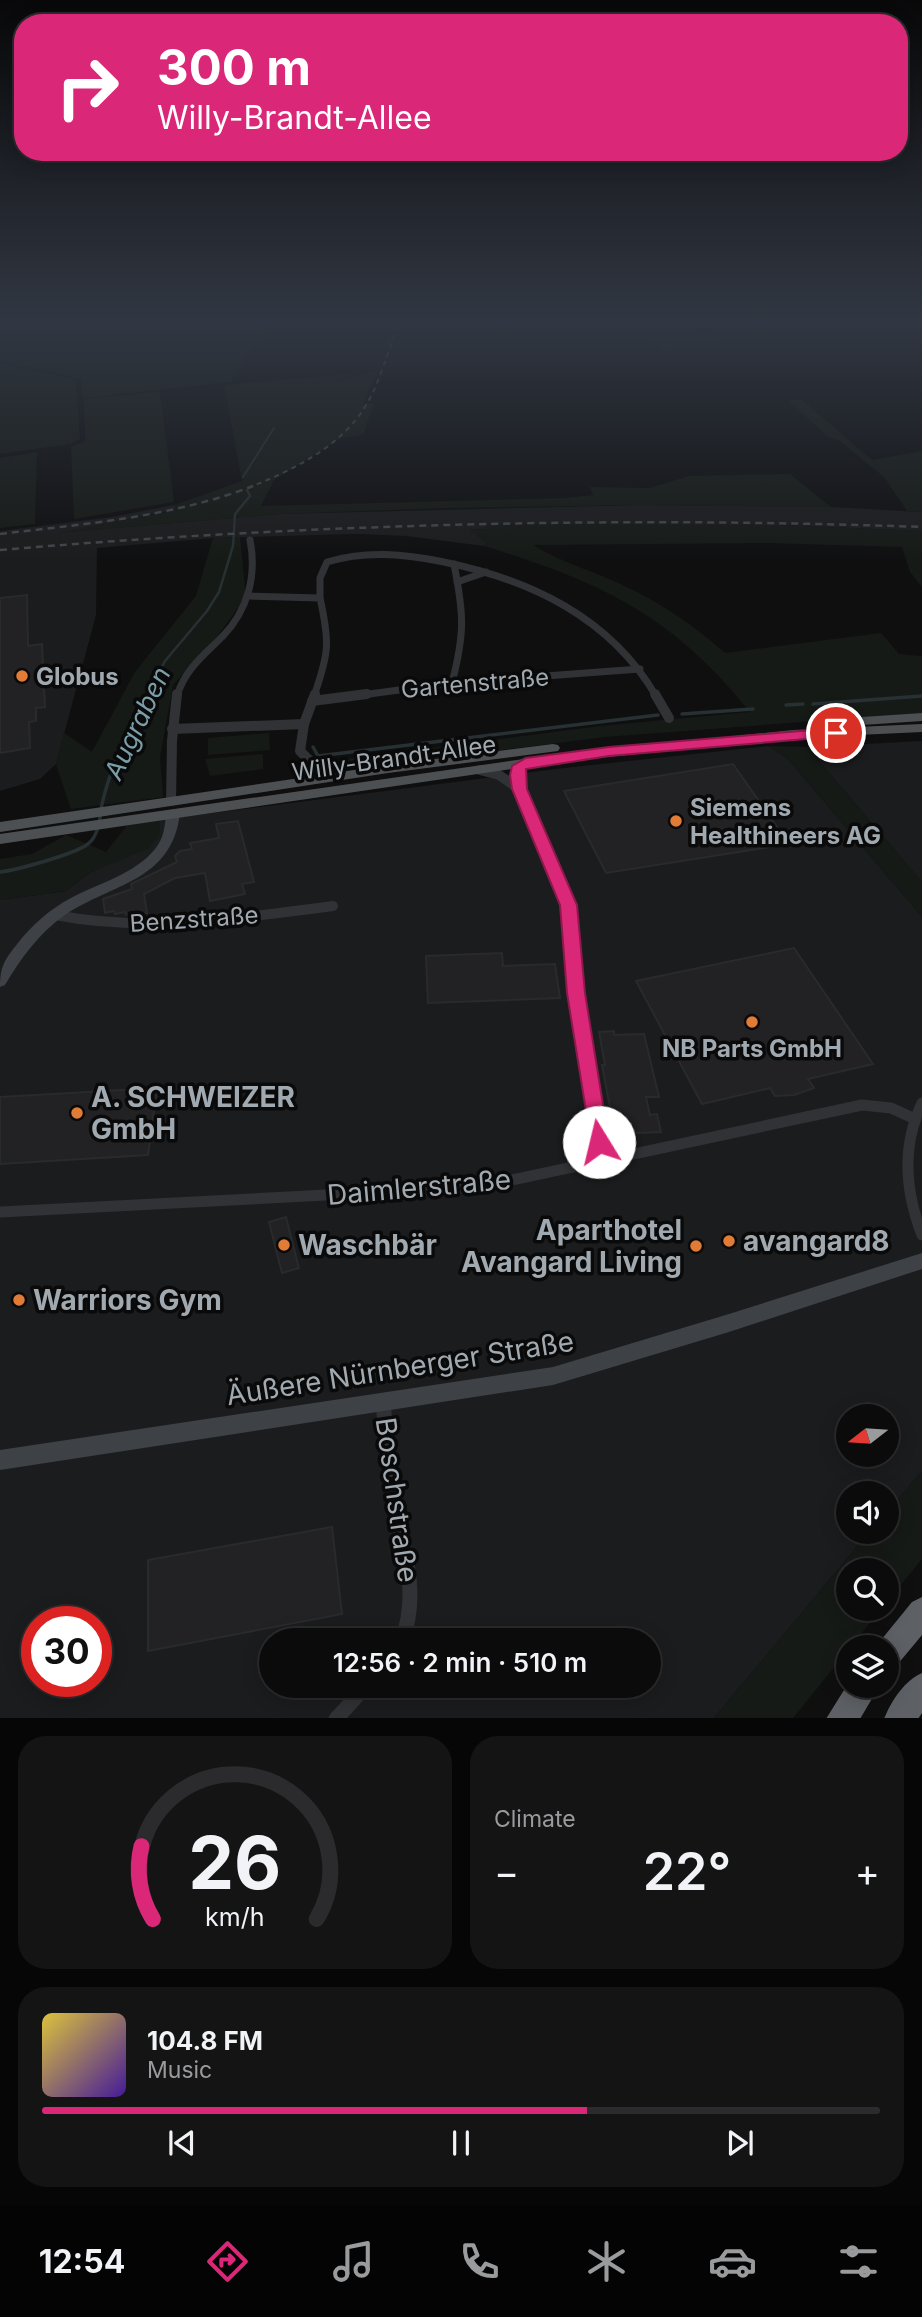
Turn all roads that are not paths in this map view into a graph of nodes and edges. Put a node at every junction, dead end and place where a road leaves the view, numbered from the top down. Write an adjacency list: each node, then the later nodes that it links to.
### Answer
1 (250, 540): 5 (street)
2 (454, 564): 3 (street); 4 (street); 6 (street)
3 (487, 572): 4 (street); 7 (street)
4 (457, 582): 8 (street)
5 (247, 596): 6 (street); 13 (street)
6 (320, 598): 9 (street)
7 (640, 668): 8 (street, Gartenstraße); 11 (street)
8 (452, 683): 9 (street, Gartenstraße)
9 (312, 701): 12 (street)
10 (922, 717): 19 (main road, Willy-Brandt-Allee)
11 (669, 718)
12 (304, 724): 13 (street); 15 (street)
13 (172, 729): 19 (street)
14 (922, 729): 16 (main road, Willy-Brandt-Allee)
15 (310, 761)
16 (526, 762): 17 (main road, Willy-Brandt-Allee); 18 (street)
17 (475, 769): 18 (street); 19 (main road, Willy-Brandt-Allee)
18 (519, 789): 28 (street)
19 (172, 807): 20 (main road, Willy-Brandt-Allee); 24 (main road)
20 (69, 823): 21 (main road, Willy-Brandt-Allee); 22 (main road, Willy-Brandt-Allee)
21 (0, 827)
22 (0, 839)
23 (333, 906): 24 (street, Benzstraße)
24 (55, 915): 25 (main road)
25 (0, 981)
26 (922, 1103): 27 (street)
27 (913, 1118): 28 (street, Daimlerstraße); 30 (street)
28 (607, 1160): 29 (street, Daimlerstraße)
29 (0, 1212)
30 (922, 1235)
31 (922, 1261): 32 (main road, Äußere Nürnberger Straße)
32 (383, 1402): 33 (main road, Äußere Nürnberger Straße); 35 (street, Boschstraße)
33 (0, 1460)
34 (922, 1612): 36 (highway)
35 (405, 1628)
36 (899, 1640)
37 (922, 1688): 42 (highway)
38 (355, 1698): 40 (street)
39 (856, 1698): 41 (highway)
40 (336, 1718)
41 (841, 1718)
42 (899, 1718)

